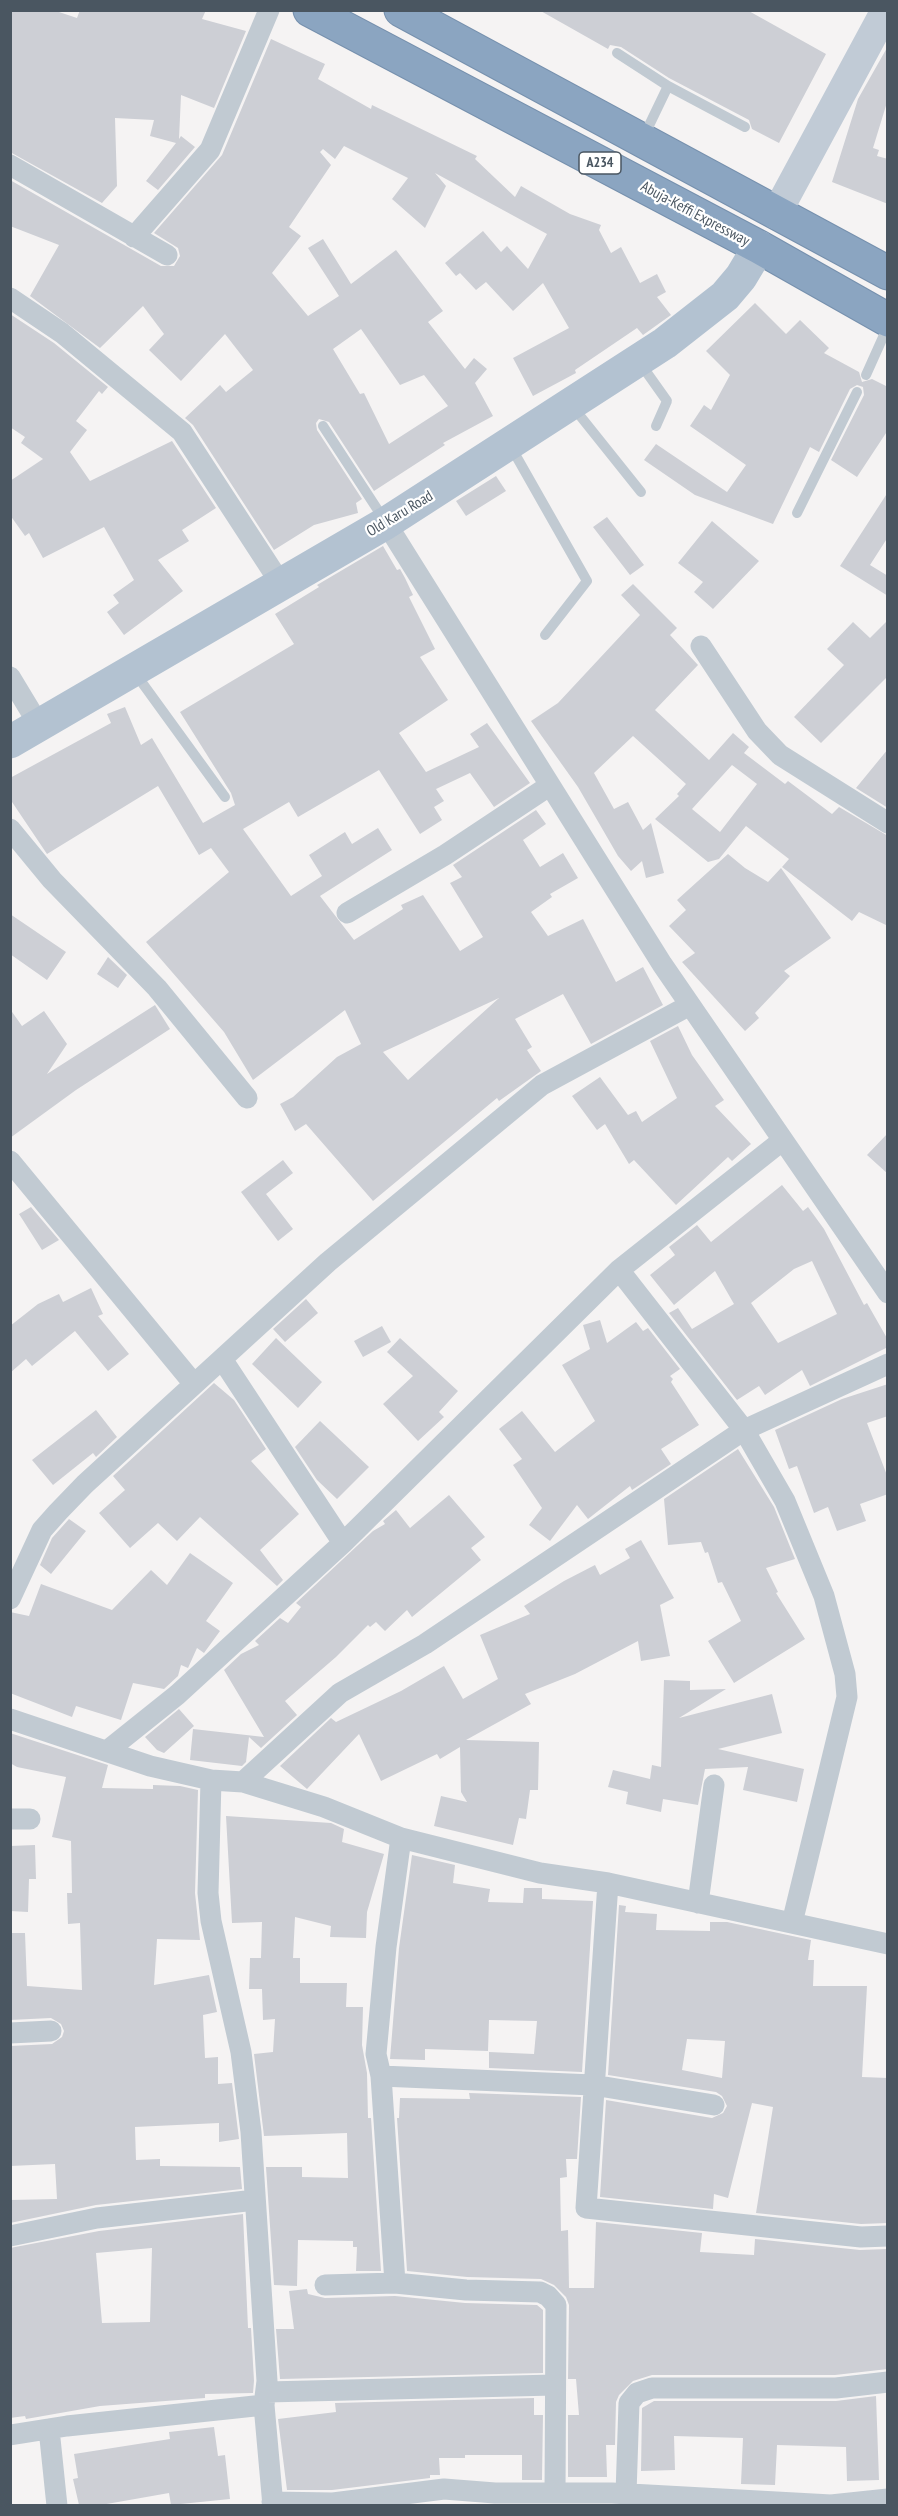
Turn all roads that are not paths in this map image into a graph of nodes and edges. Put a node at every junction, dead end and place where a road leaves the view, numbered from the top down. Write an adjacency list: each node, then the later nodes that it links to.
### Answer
1 (269, 10): 11 (street)
2 (310, 10): 12 (highway, Abuja-Keffi Expressway / A234)
3 (886, 10): 10 (main road)
4 (414, 14): 8 (highway, A234)
5 (617, 52): 6 (lane)
6 (668, 86): 7 (lane); 8 (lane)
7 (745, 127)
8 (641, 141): 10 (highway, A234)
9 (10, 165): 11 (street)
10 (776, 214): 14 (highway, A234)
11 (134, 237): 13 (street)
12 (759, 247): 16 (highway, Abuja-Keffi Expressway / A234); 18 (main road, Old Karu Road)
13 (167, 255)
14 (888, 273)
15 (10, 298): 28 (street)
16 (888, 320)
17 (888, 327): 19 (lane)
18 (638, 360): 21 (main road, Old Karu Road); 23 (lane)
19 (866, 375)
20 (857, 393): 26 (lane)
21 (571, 404): 24 (main road, Old Karu Road); 25 (lane)
22 (323, 426): 27 (lane)
23 (656, 426)
24 (510, 444): 27 (main road, Old Karu Road); 29 (lane)
25 (641, 492)
26 (797, 513)
27 (386, 523): 28 (main road, Old Karu Road); 35 (street)
28 (281, 584): 31 (main road, Old Karu Road)
29 (545, 635)
30 (701, 646): 37 (street)
31 (133, 670): 33 (main road, Old Karu Road); 36 (lane)
32 (10, 677): 33 (street)
33 (39, 725): 34 (main road, Old Karu Road)
34 (10, 742)
35 (549, 786): 39 (street); 40 (street)
36 (225, 797)
37 (888, 823)
38 (10, 830): 41 (street)
39 (347, 913)
40 (690, 1005): 42 (street); 46 (street)
41 (247, 1098)
42 (783, 1140): 44 (street); 45 (street)
43 (10, 1161): 48 (street)
44 (619, 1270): 49 (street); 50 (street)
45 (888, 1293)
46 (222, 1359): 48 (street); 50 (street)
47 (888, 1364): 49 (street)
48 (194, 1384): 51 (street)
49 (744, 1430): 55 (street); 60 (street)
50 (343, 1543): 53 (street)
51 (10, 1599)
52 (10, 1719): 53 (street)
53 (107, 1751): 54 (street)
54 (211, 1780): 55 (street); 67 (street)
55 (243, 1782): 57 (street)
56 (714, 1785): 59 (street)
57 (401, 1838): 58 (street); 64 (street)
58 (608, 1883): 59 (street); 65 (street)
59 (698, 1903): 60 (street)
60 (792, 1923): 61 (street)
61 (888, 1944)
62 (51, 2031): 63 (street)
63 (10, 2032)
64 (381, 2076): 65 (street); 70 (street)
65 (593, 2085): 66 (street); 69 (street)
66 (714, 2105)
67 (255, 2200): 68 (street); 74 (street)
68 (10, 2236)
69 (888, 2236)
70 (395, 2283): 71 (street); 73 (street)
71 (325, 2284)
72 (888, 2382): 78 (street)
73 (554, 2385): 74 (street); 77 (street)
74 (265, 2398): 75 (street); 80 (street)
75 (49, 2429): 76 (street); 81 (street)
76 (10, 2436)
77 (555, 2493): 78 (street); 80 (street)
78 (626, 2494): 79 (street)
79 (888, 2499)
80 (272, 2504)
81 (57, 2505)

